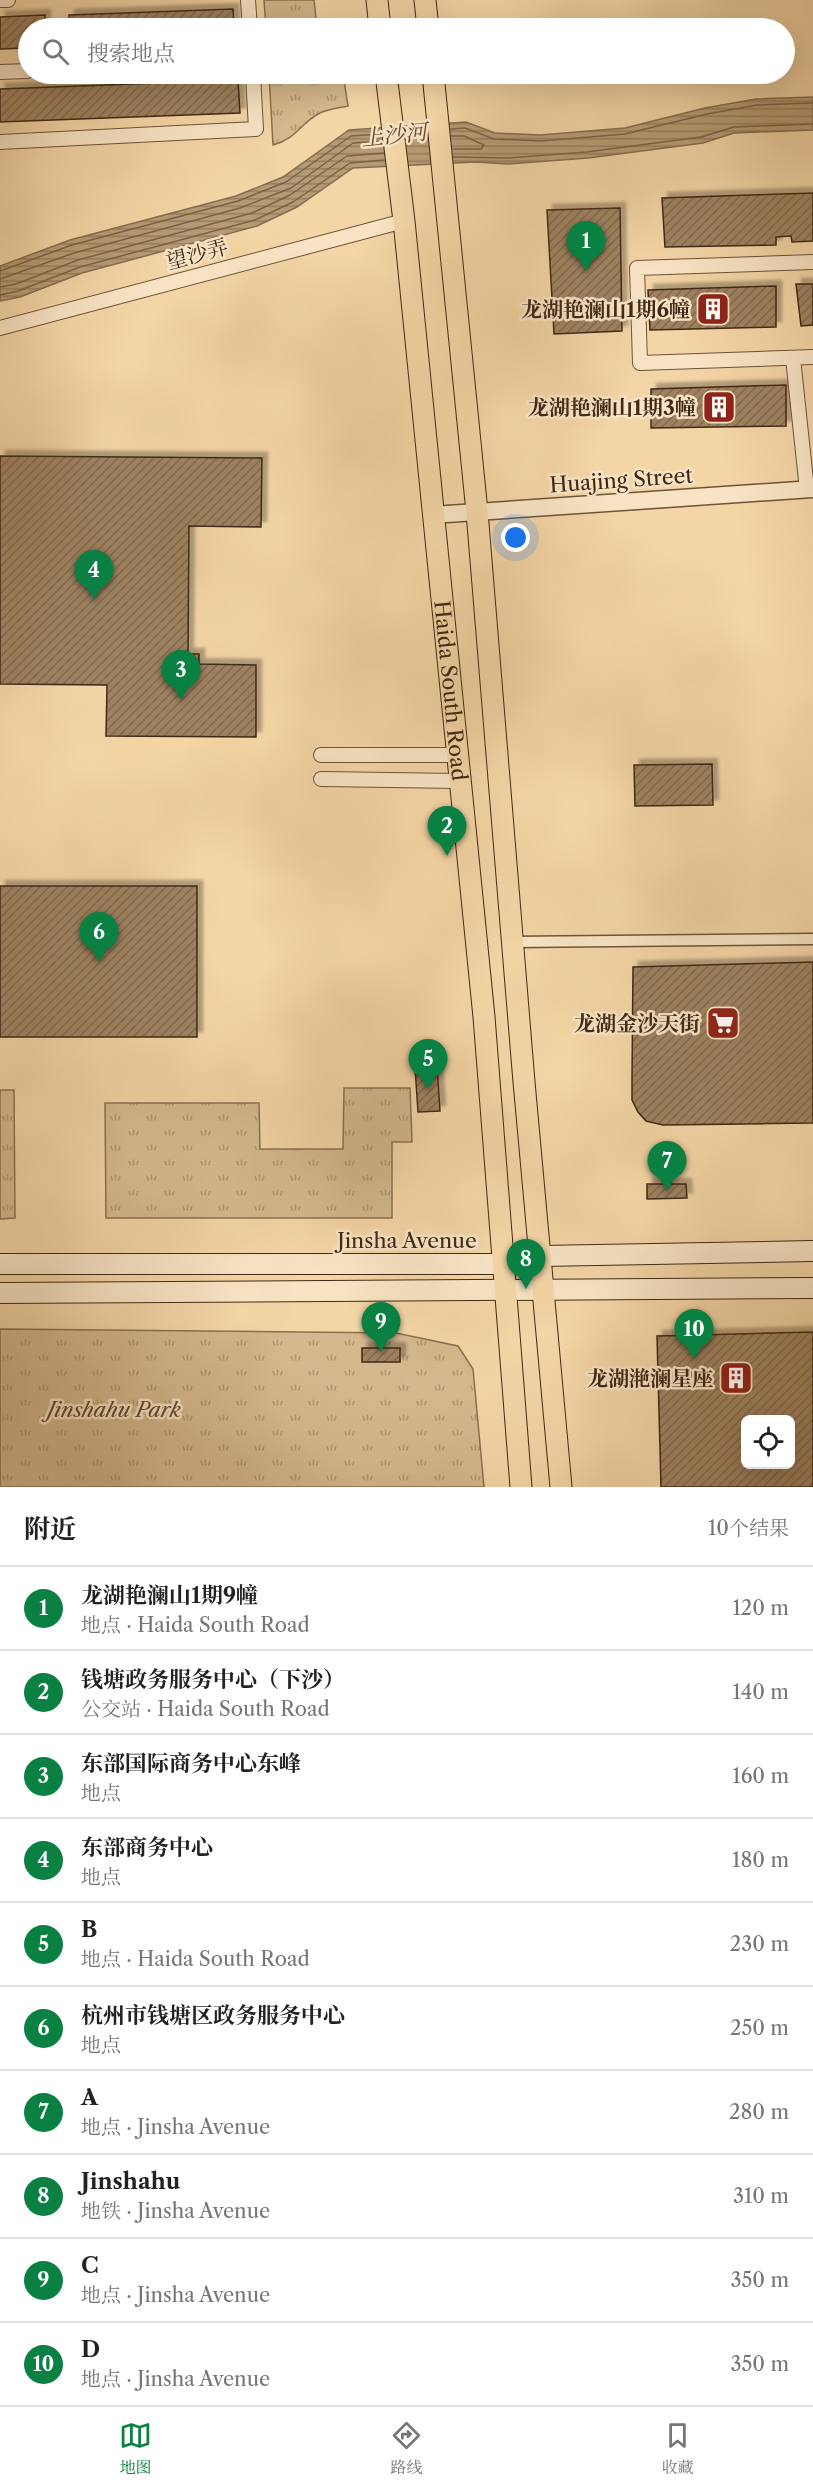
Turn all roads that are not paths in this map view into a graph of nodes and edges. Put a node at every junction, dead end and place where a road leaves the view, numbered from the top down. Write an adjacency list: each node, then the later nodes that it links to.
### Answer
1 (0, 0): 2 (street)
2 (8, 0)
3 (248, 0): 6 (street)
4 (377, 0): 7 (main road)
5 (425, 0): 8 (main road)
6 (249, 18)
7 (379, 18)
8 (427, 18)
9 (18, 71): 10 (street)
10 (0, 72)
11 (254, 84): 14 (street)
12 (387, 84): 15 (main road, Haida South Road)
13 (434, 84): 21 (main road, Haida South Road)
14 (0, 142)
15 (404, 221): 17 (street, 望沙弄); 22 (main road, Haida South Road)
16 (813, 262): 19 (street)
17 (0, 328)
18 (813, 357): 19 (street)
19 (793, 358): 20 (street)
20 (810, 489): 21 (street, Huajing Street)
21 (477, 512): 22 (street, Huajing Street); 28 (main road, Haida South Road)
22 (432, 515): 24 (main road, Haida South Road)
23 (321, 754): 24 (street)
24 (457, 754): 26 (main road, Haida South Road)
25 (321, 779): 26 (street)
26 (459, 781): 32 (main road, Haida South Road)
27 (813, 939): 28 (street)
28 (513, 942): 30 (main road, Haida South Road)
29 (813, 1251): 30 (main road, Jinsha Avenue)
30 (541, 1256): 32 (main road, Jinsha Avenue); 35 (main road, Haida South Road)
31 (0, 1263): 32 (main road, Jinsha Avenue)
32 (504, 1264): 34 (main road, Haida South Road)
33 (813, 1288): 35 (main road)
34 (506, 1289): 35 (main road); 36 (main road); 37 (main road, Haida South Road)
35 (544, 1290): 38 (main road, Haida South Road)
36 (0, 1293)
37 (521, 1487)
38 (561, 1487)

